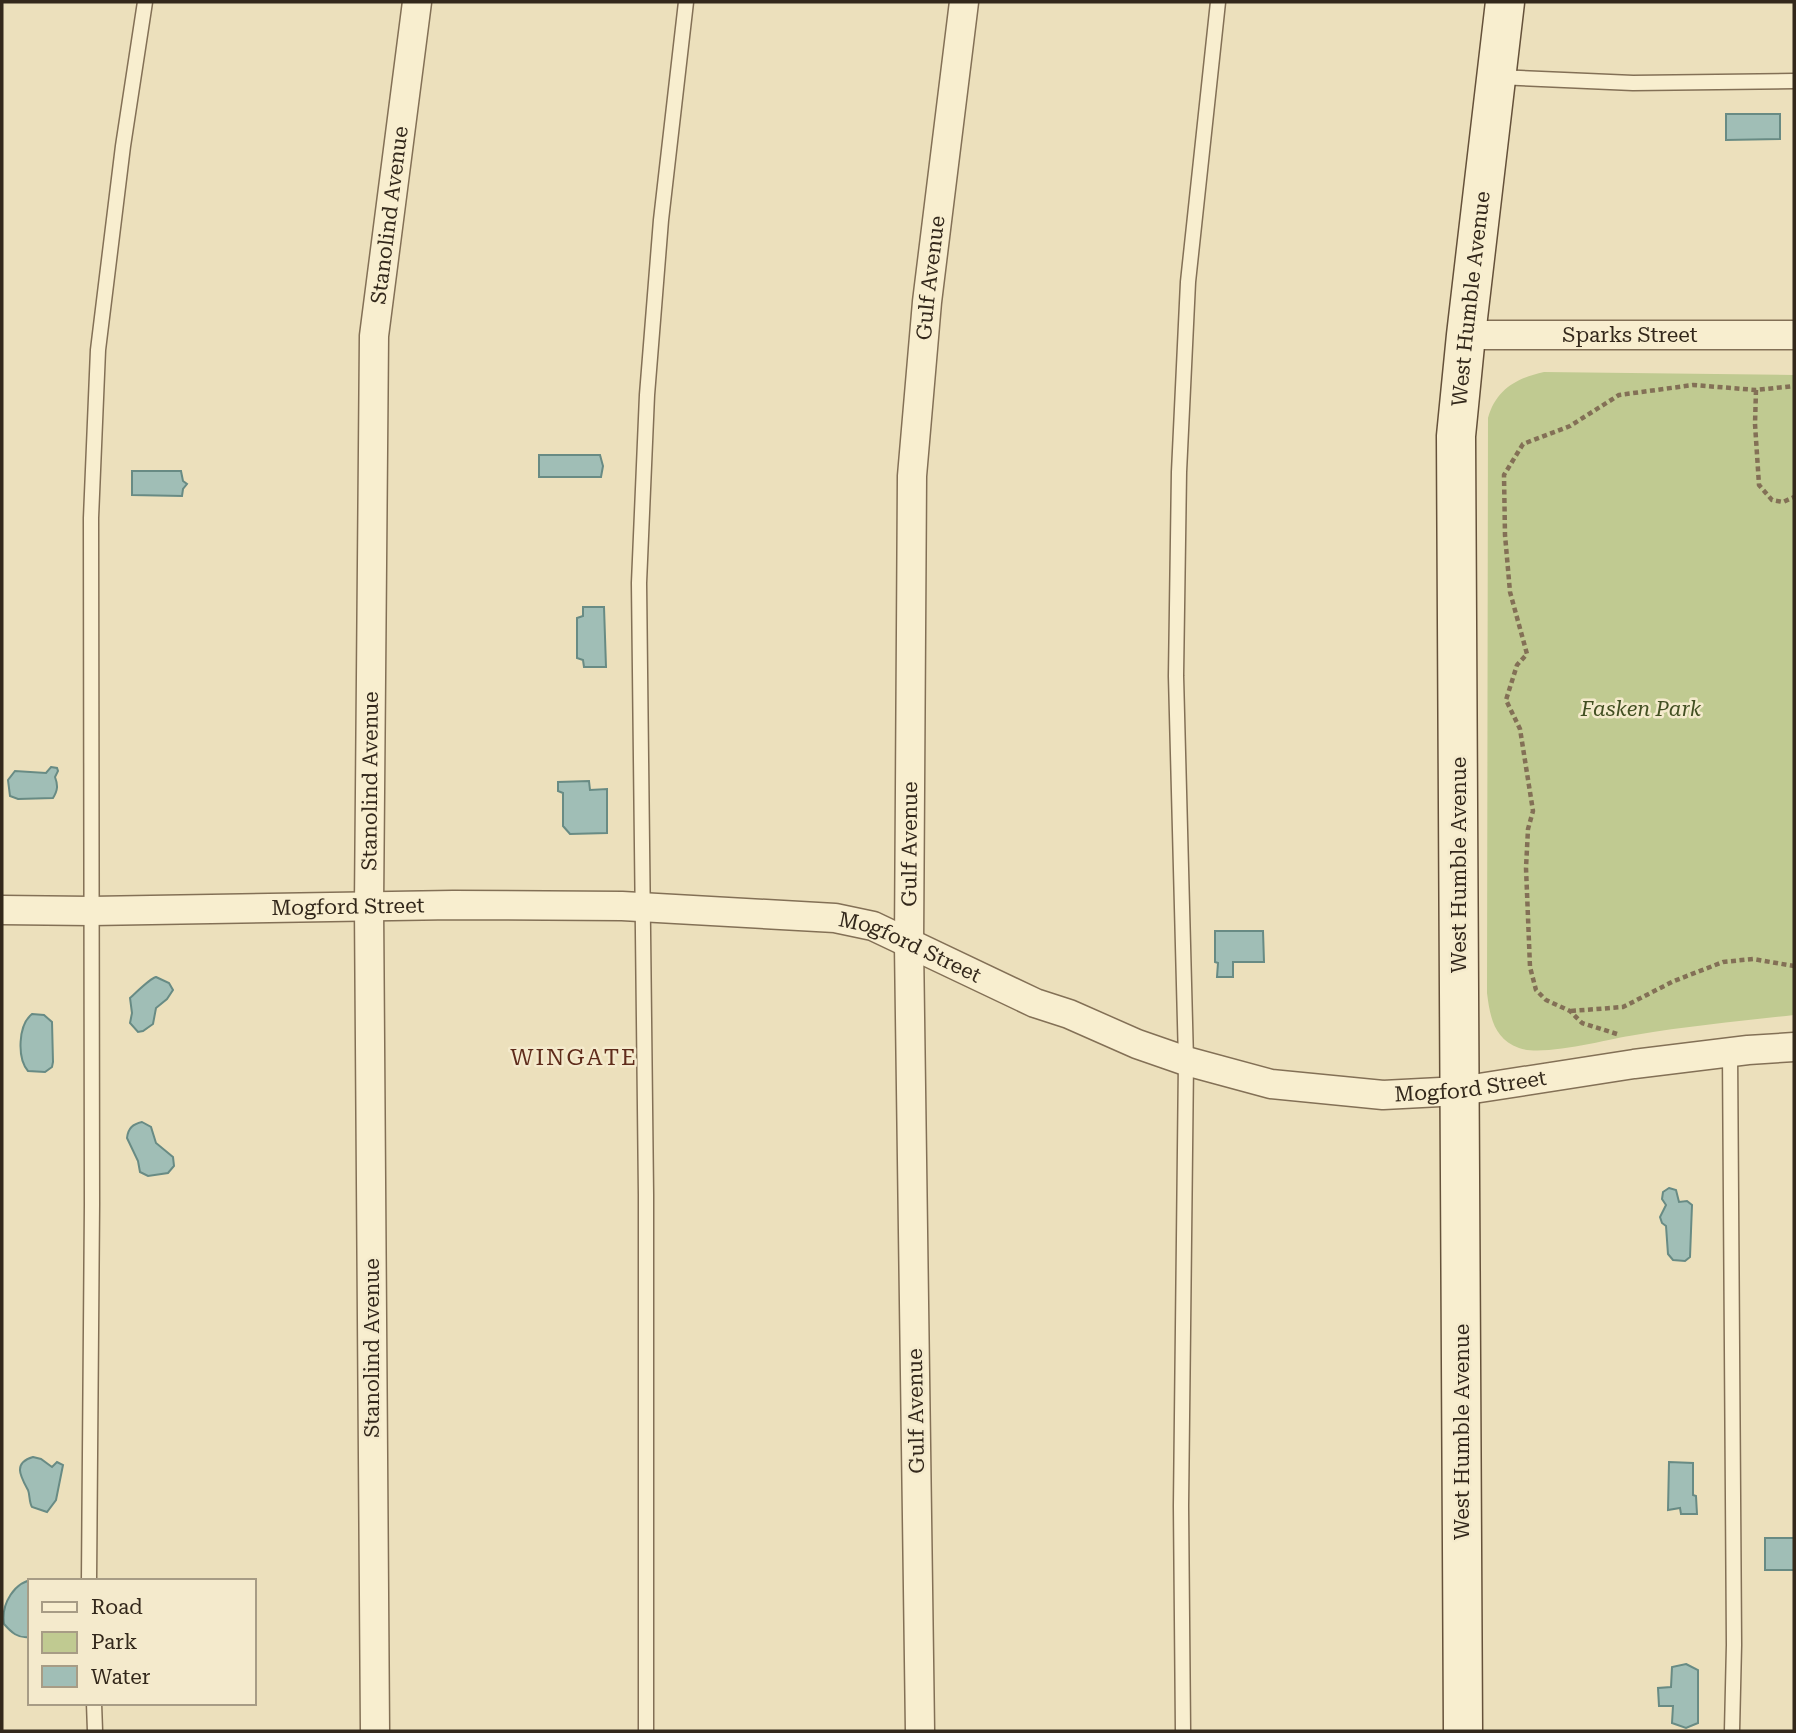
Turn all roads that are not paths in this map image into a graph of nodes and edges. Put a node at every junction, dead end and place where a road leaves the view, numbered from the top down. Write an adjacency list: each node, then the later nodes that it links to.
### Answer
1 (145, 2): 14 (lane)
2 (417, 2): 11 (street, Stanolind Avenue)
3 (686, 2): 12 (lane)
4 (964, 2): 15 (street, Gulf Avenue)
5 (1218, 2): 18 (lane)
6 (1505, 2): 7 (street, West Humble Avenue)
7 (1496, 77): 8 (lane); 9 (street, West Humble Avenue)
8 (1794, 81)
9 (1466, 335): 10 (street, Sparks Street); 19 (street, West Humble Avenue)
10 (1794, 335)
11 (369, 906): 12 (street, Mogford Street); 14 (street, Mogford Street); 23 (street, Stanolind Avenue)
12 (643, 908): 15 (street, Mogford Street); 24 (lane)
13 (2, 910): 14 (street, Mogford Street)
14 (91, 911): 20 (lane)
15 (909, 945): 18 (street, Mogford Street); 25 (street, Gulf Avenue)
16 (1794, 1048): 17 (street, Mogford Street)
17 (1730, 1051): 19 (street, Mogford Street); 28 (lane)
18 (1186, 1061): 19 (street, Mogford Street); 26 (lane)
19 (1460, 1091): 27 (street, West Humble Avenue)
20 (89, 1579)
21 (94, 1705): 22 (lane)
22 (95, 1731)
23 (375, 1731)
24 (646, 1731)
25 (920, 1731)
26 (1184, 1731)
27 (1463, 1731)
28 (1732, 1731)

